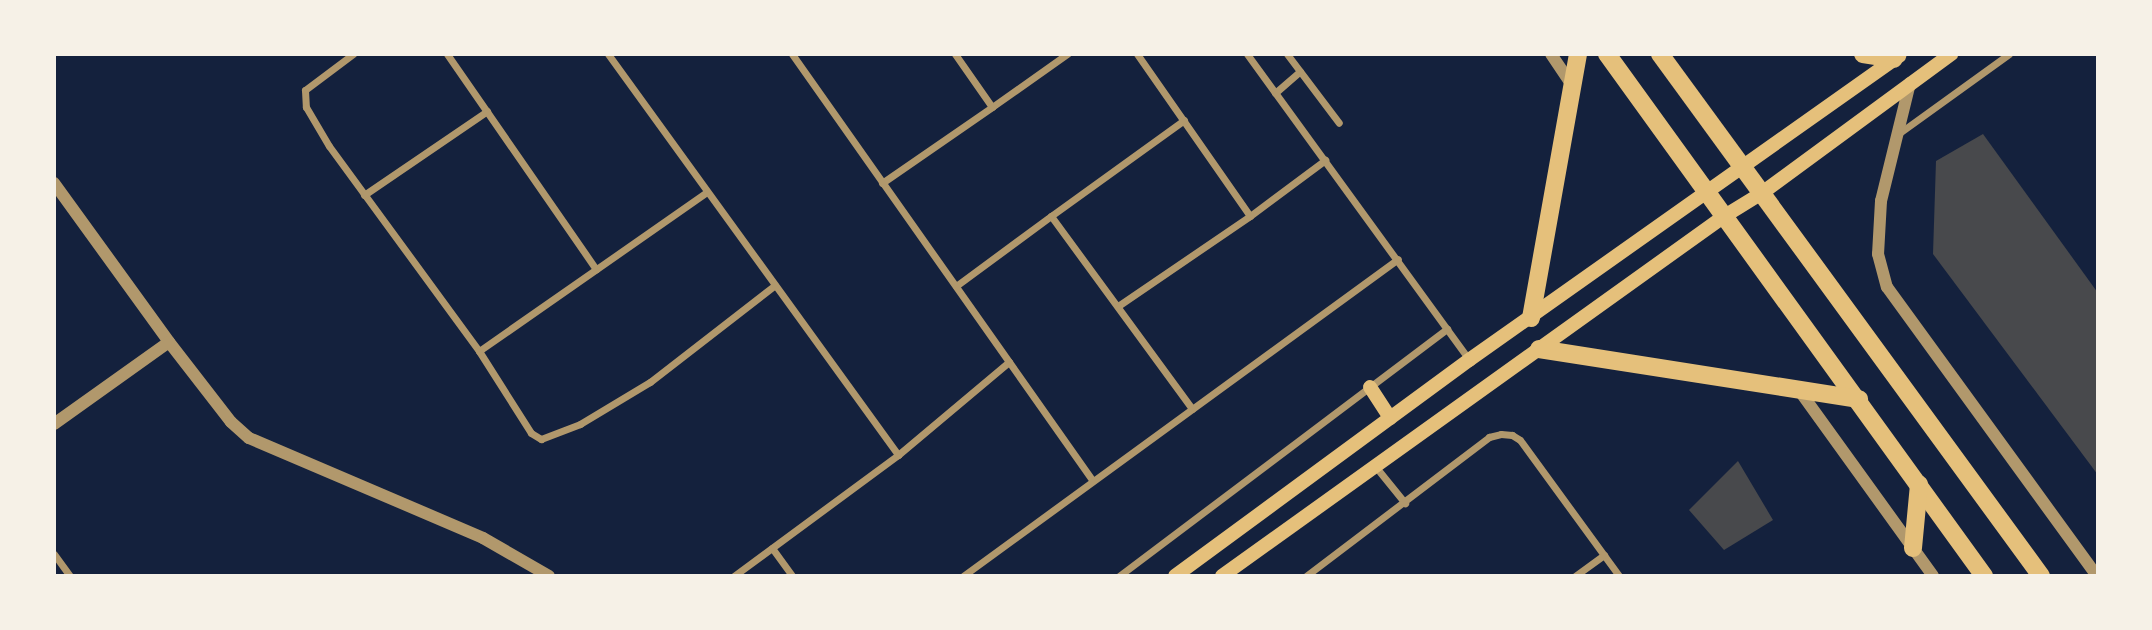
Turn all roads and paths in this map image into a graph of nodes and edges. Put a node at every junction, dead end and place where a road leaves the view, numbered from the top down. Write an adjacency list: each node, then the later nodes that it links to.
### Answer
1 (353, 54): 34 (street)
2 (447, 54): 23 (street)
3 (608, 54): 31 (street)
4 (792, 54): 30 (street)
5 (956, 54): 22 (street)
6 (1067, 54): 22 (street)
7 (1138, 54): 24 (street)
8 (1247, 54): 21 (street)
9 (1287, 54): 18 (street)
10 (1551, 54): 20 (street)
11 (1578, 54): 20 (main road)
12 (1607, 54): 32 (main road)
13 (1660, 54): 28 (main road)
14 (1863, 54): 17 (main road)
15 (1951, 54): 19 (main road)
16 (2009, 54): 26 (street)
17 (1897, 57): 28 (main road)
18 (1300, 71): 21 (street); 25 (street)
19 (1910, 83): 26 (street); 33 (main road)
20 (1572, 85): 43 (main road)
21 (1275, 93): 27 (street)
22 (992, 107): 30 (street)
23 (487, 111): 34 (street); 39 (street)
24 (1184, 120): 35 (street); 36 (street)
25 (1339, 123)
26 (1898, 134): 79 (street)
27 (1325, 160): 36 (street); 38 (street)
28 (1742, 167): 32 (main road); 33 (main road)
29 (54, 183): 45 (street)
30 (882, 183): 41 (street)
31 (707, 192): 39 (street); 40 (street)
32 (1708, 193): 37 (main road); 43 (main road)
33 (1762, 193): 37 (main road); 78 (main road)
34 (364, 195): 47 (street)
35 (1051, 216): 41 (street); 42 (street)
36 (1250, 216): 42 (street)
37 (1723, 217): 46 (main road); 52 (main road)
38 (1398, 260): 44 (street); 53 (street)
39 (596, 269): 47 (street)
40 (775, 285): 47 (street); 56 (street)
41 (956, 286): 49 (street)
42 (1118, 306): 53 (street)
43 (1531, 318): 48 (main road)
44 (1447, 329): 48 (street); 50 (street)
45 (169, 342): 55 (street); 66 (street)
46 (1539, 349): 51 (main road); 57 (main road)
47 (479, 351)
48 (1469, 360): 54 (main road)
49 (1009, 362): 56 (street); 58 (street)
50 (1370, 387): 54 (main road); 70 (street)
51 (1799, 390): 52 (main road); 62 (street)
52 (1859, 399): 59 (main road)
53 (1192, 409): 58 (street)
54 (1390, 418): 71 (main road)
55 (54, 424)
56 (898, 455): 61 (street)
57 (1375, 465): 60 (street); 72 (main road)
58 (1093, 481): 69 (street)
59 (1919, 484): 62 (main road); 77 (main road)
60 (1405, 503): 64 (street); 73 (street)
61 (772, 548): 67 (street); 68 (street)
62 (1913, 548): 76 (street)
63 (54, 554): 65 (street)
64 (1604, 555): 74 (street); 75 (street)
65 (70, 576)
66 (549, 576)
67 (734, 576)
68 (792, 576)
69 (963, 576)
70 (1119, 576)
71 (1175, 576)
72 (1222, 576)
73 (1306, 576)
74 (1575, 576)
75 (1619, 576)
76 (1933, 576)
77 (1984, 576)
78 (2041, 576)
79 (2097, 576)

